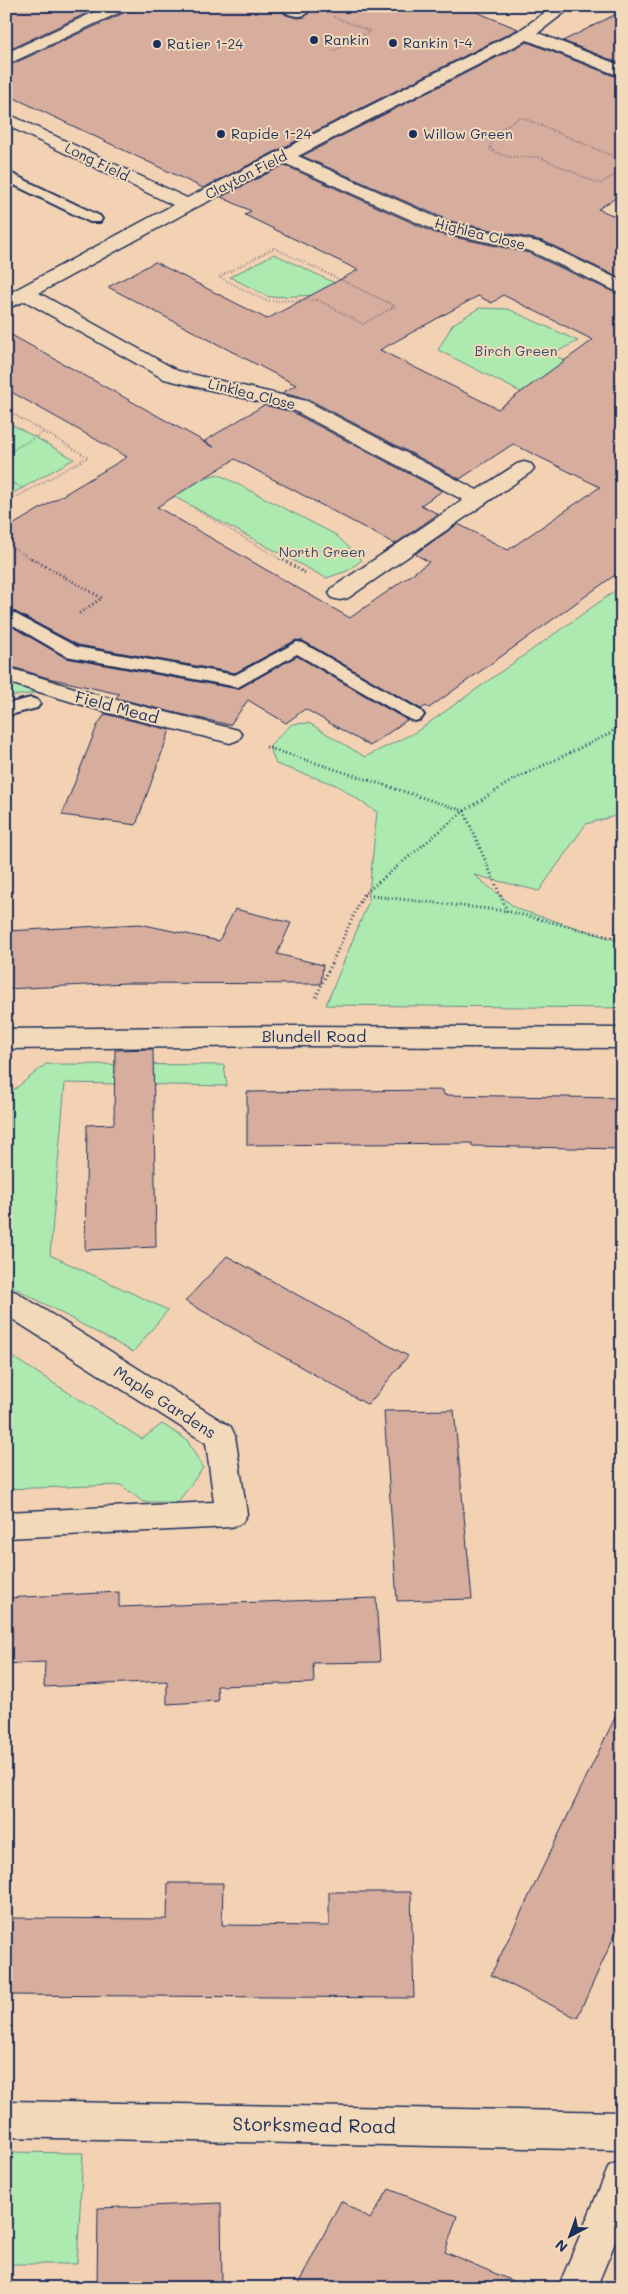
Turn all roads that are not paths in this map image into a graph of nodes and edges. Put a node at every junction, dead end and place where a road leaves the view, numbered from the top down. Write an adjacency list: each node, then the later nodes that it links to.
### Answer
1 (121, 6): 4 (street)
2 (565, 6): 3 (street, Clayton Field)
3 (526, 34): 5 (street); 7 (street, Clayton Field)
4 (6, 60)
5 (622, 72)
6 (9, 122): 9 (street, Long Field)
7 (284, 156): 9 (street, Clayton Field); 11 (street, Highlea Close)
8 (6, 176): 10 (lane)
9 (187, 205): 12 (street, Clayton Field)
10 (95, 219)
11 (622, 288)
12 (25, 293): 13 (street, Clayton Field); 15 (street, Linklea Close)
13 (6, 303)
14 (524, 468): 15 (street)
15 (478, 500): 16 (street)
16 (340, 593)
17 (6, 614): 21 (lane)
18 (6, 674): 22 (street, Field Mead)
19 (31, 704): 20 (lane)
20 (6, 710)
21 (415, 715)
22 (230, 735)
23 (622, 1038): 24 (street, Blundell Road)
24 (6, 1039)
25 (6, 1300): 26 (street, Maple Gardens)
26 (6, 1525)
27 (6, 2118): 28 (street, Storksmead Road)
28 (622, 2131)
29 (622, 2179): 30 (street)
30 (576, 2288)

